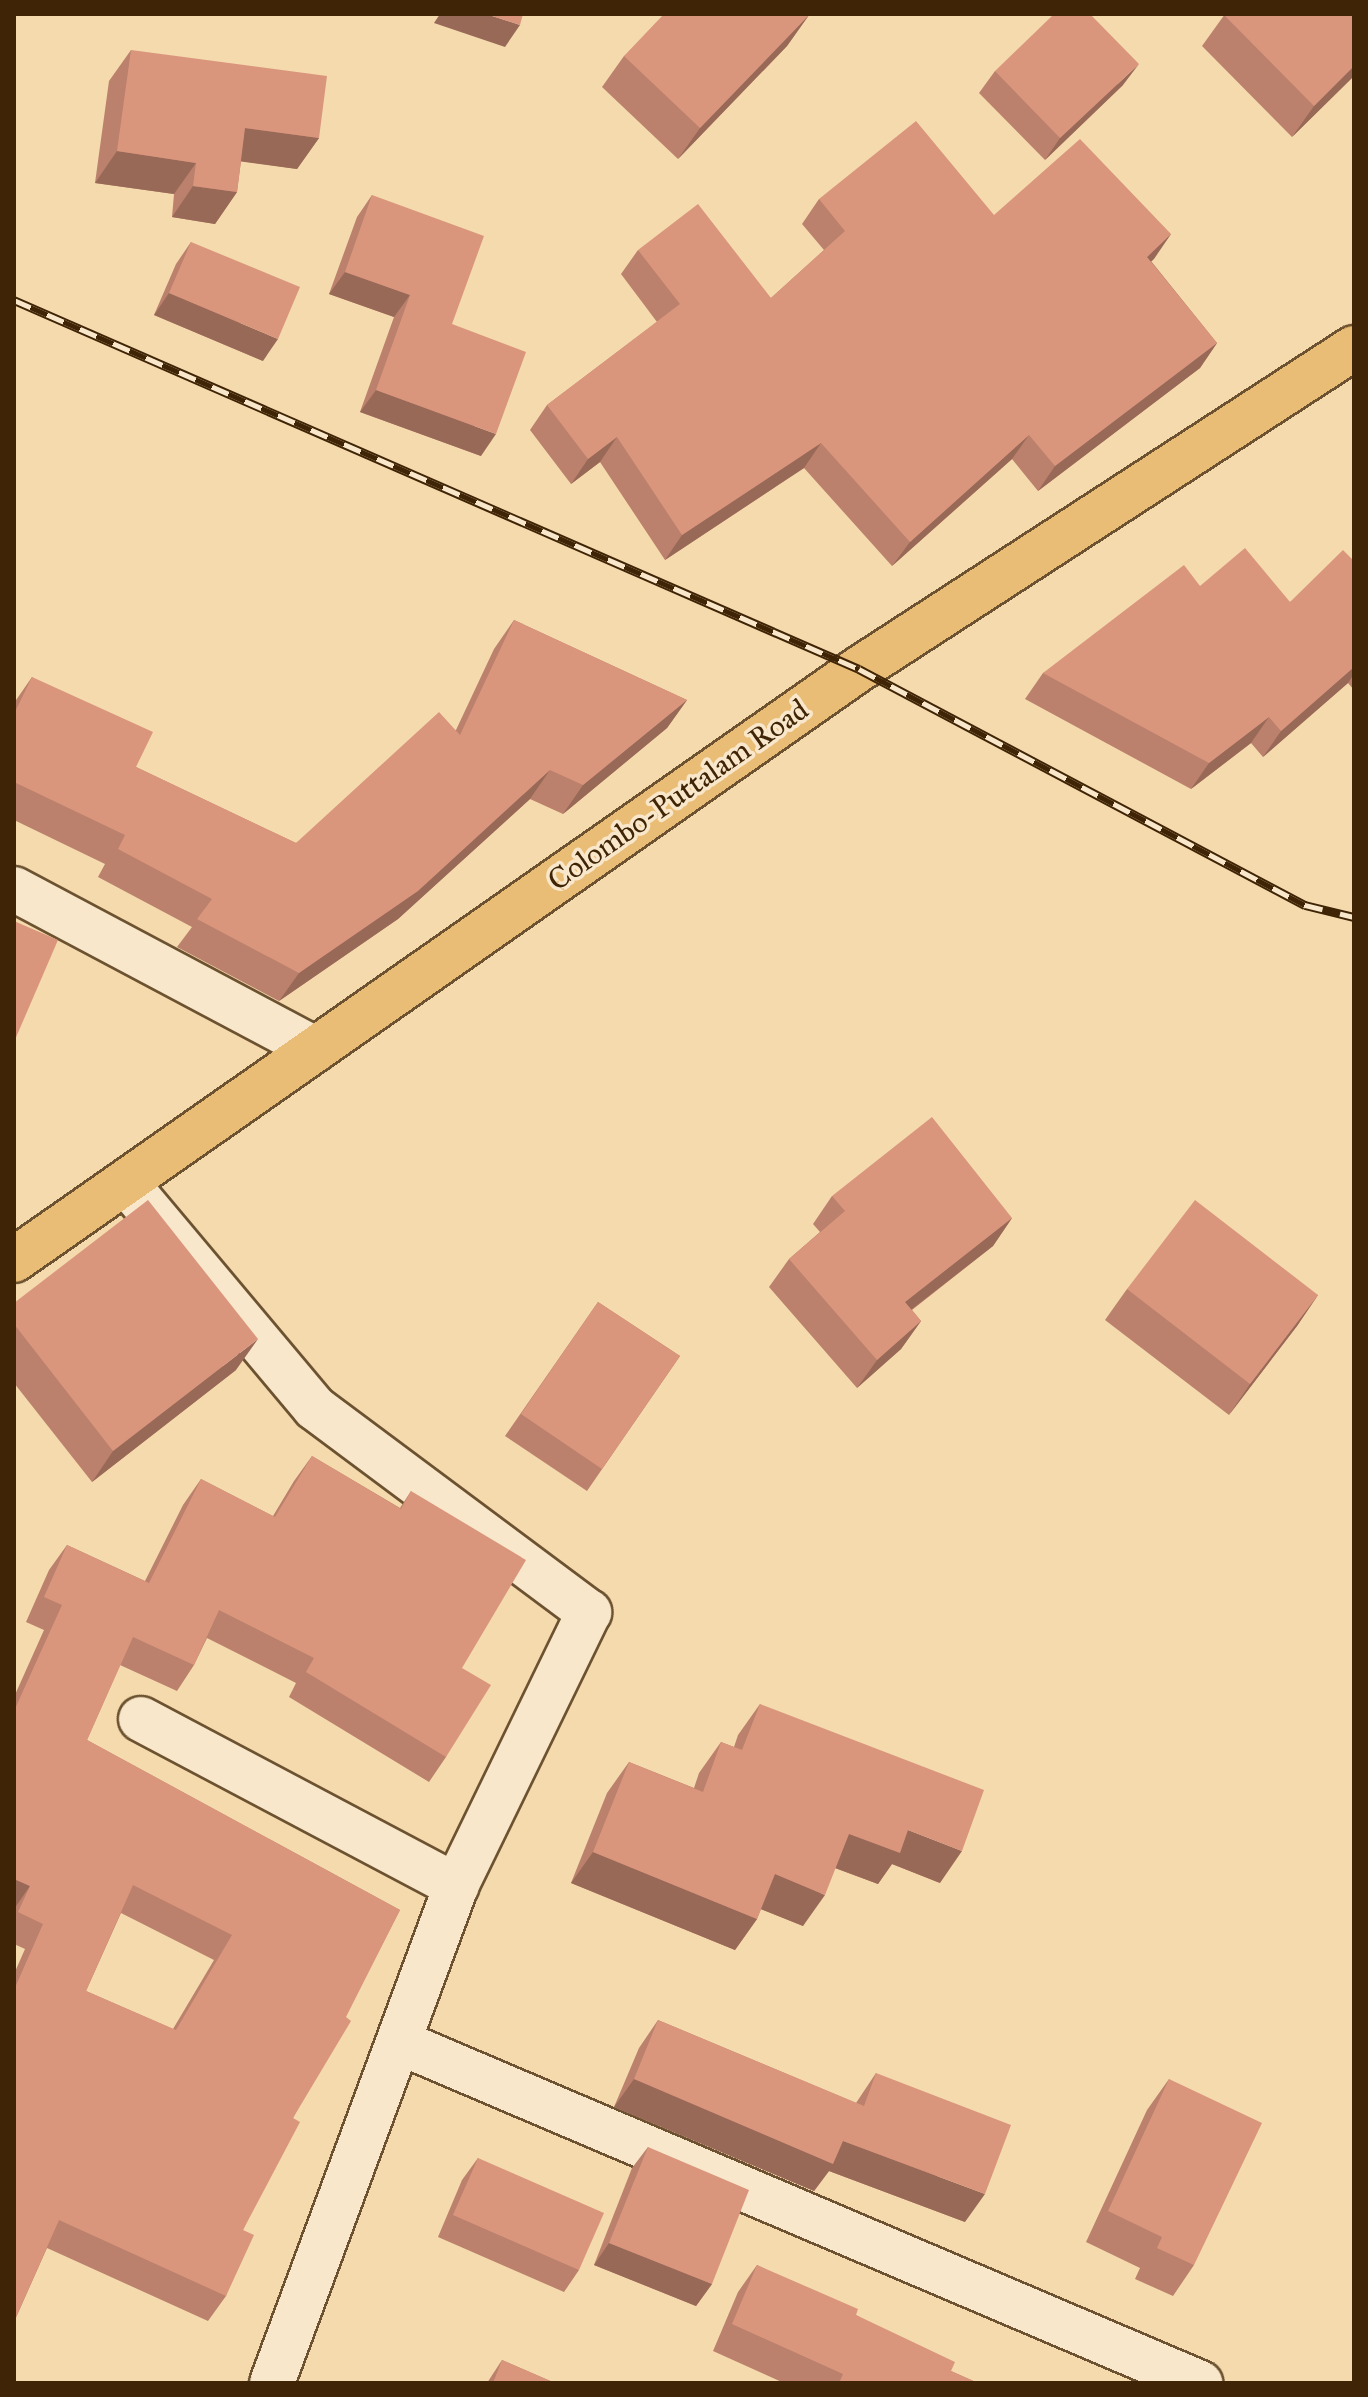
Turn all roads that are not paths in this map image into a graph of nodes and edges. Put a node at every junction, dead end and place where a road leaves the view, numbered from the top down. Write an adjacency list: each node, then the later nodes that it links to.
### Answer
1 (1354, 348): 3 (highway, Colombo-Puttalam Road)
2 (14, 889): 3 (street)
3 (315, 1049): 4 (highway, Colombo-Puttalam Road)
4 (127, 1184): 5 (highway, Colombo-Puttalam Road); 7 (street)
5 (14, 1260)
6 (141, 1719): 7 (street)
7 (456, 1886): 8 (street)
8 (399, 2042): 9 (street); 10 (street)
9 (272, 2383)
10 (1200, 2383)

